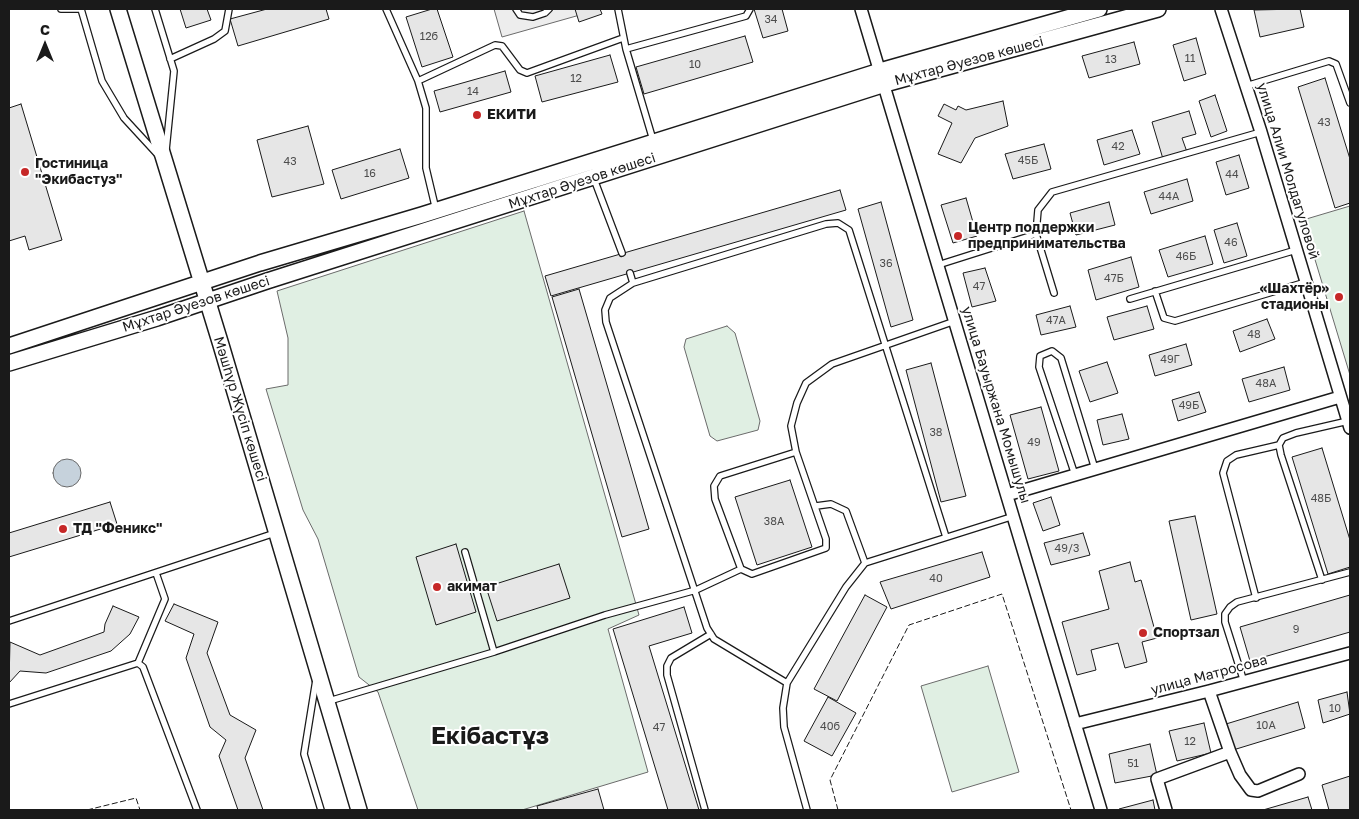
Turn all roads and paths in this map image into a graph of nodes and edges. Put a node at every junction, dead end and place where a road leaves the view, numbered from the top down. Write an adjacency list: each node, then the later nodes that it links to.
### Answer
1 (61, 9): 2 (lane)
2 (81, 9): 24 (lane)
3 (118, 9): 24 (street, Мәшһүр Жүсіп көшесі)
4 (155, 9): 17 (lane)
5 (228, 9): 17 (lane)
6 (386, 9): 19 (lane)
7 (516, 9): 8 (lane)
8 (549, 9)
9 (618, 9): 15 (lane)
10 (750, 9): 16 (lane)
11 (861, 9): 18 (street, улица Бауыржана Момышулы)
12 (1099, 9): 18 (street, Мұхтар Әуезов көшесі)
13 (1158, 9): 18 (street, Мұхтар Әуезов көшесі)
14 (1221, 9): 20 (street, улица Алии Молдагуловой)
15 (623, 38): 16 (lane); 19 (lane)
16 (626, 49): 23 (lane)
17 (170, 59): 24 (lane)
18 (882, 78): 23 (street, Мұхтар Әуезов көшесі); 30 (street, улица Бауыржана Момышулы)
19 (418, 81): 26 (lane)
20 (1246, 86): 21 (lane); 22 (street, улица Алии Молдагуловой)
21 (1350, 103)
22 (1261, 132): 27 (lane); 28 (street, улица Алии Молдагуловой)
23 (656, 150): 25 (street, Мұхтар Әуезов көшесі)
24 (165, 162): 32 (street, Мәшһүр Жүсіп көшесі)
25 (591, 170): 26 (street, Мұхтар Әуезов көшесі); 29 (lane); 38 (street, Мұхтар Әуезов көшесі)
26 (436, 211): 32 (street, Мұхтар Әуезов көшесі)
27 (1036, 234): 30 (lane); 36 (lane)
28 (1296, 250): 33 (street, улица Алии Молдагуловой); 35 (lane)
29 (622, 253)
30 (938, 266): 39 (street, улица Бауыржана Момышулы)
31 (630, 273): 34 (lane)
32 (201, 282): 38 (street, Мәшһүр Жүсіп көшесі); 41 (street, Мұхтар Әуезов көшесі)
33 (1306, 282): 35 (lane); 43 (street, улица Алии Молдагуловой)
34 (633, 283): 40 (lane); 60 (lane)
35 (1155, 291): 37 (lane)
36 (1054, 292)
37 (1130, 298)
38 (208, 300): 42 (street, Мұхтар Әуезов көшесі); 52 (street, Мәшһүр Жүсіп көшесі)
39 (955, 321): 40 (lane); 49 (street, улица Бауыржана Момышулы)
40 (884, 344): 46 (lane); 53 (lane)
41 (9, 346)
42 (9, 364)
43 (1340, 397): 44 (street, улица Алии Молдагуловой); 47 (street)
44 (1350, 424): 45 (lane)
45 (1280, 445): 59 (lane); 61 (lane)
46 (796, 452): 50 (lane); 56 (lane)
47 (1095, 469): 48 (street); 48 (lane)
48 (1075, 475): 49 (street)
49 (1007, 495): 51 (street, улица Бауыржана Момышулы)
50 (816, 506): 55 (lane); 56 (lane)
51 (1014, 516): 53 (lane); 73 (street, улица Бауыржана Момышулы)
52 (276, 532): 58 (lane); 67 (street, Мәшһүр Жүсіп көшесі)
53 (946, 538): 55 (lane)
54 (464, 552): 64 (lane)
55 (866, 563): 69 (lane)
56 (741, 569): 60 (lane)
57 (1350, 572): 59 (lane)
58 (156, 573): 62 (lane); 66 (lane)
59 (1322, 580): 61 (lane)
60 (696, 590): 63 (lane); 64 (lane)
61 (1256, 598): 68 (lane)
62 (9, 621)
63 (711, 634): 69 (lane); 79 (lane)
64 (494, 652): 71 (lane)
65 (1350, 653): 68 (street, улица Матросова)
66 (138, 663): 72 (lane); 76 (lane)
67 (317, 670): 71 (street, Мәшһүр Жүсіп көшесі); 77 (lane)
68 (1244, 682): 70 (street, улица Матросова)
69 (787, 683): 80 (lane)
70 (1209, 692): 73 (street, улица Матросова); 74 (street)
71 (326, 701): 78 (street, Мәшһүр Жүсіп көшесі)
72 (9, 704)
73 (1075, 724): 81 (street, улица Бауыржана Момышулы)
74 (1230, 752): 75 (street); 82 (street)
75 (1299, 774)
76 (197, 810)
77 (321, 810)
78 (359, 810)
79 (705, 810)
80 (807, 810)
81 (1102, 810)
82 (1166, 810)

